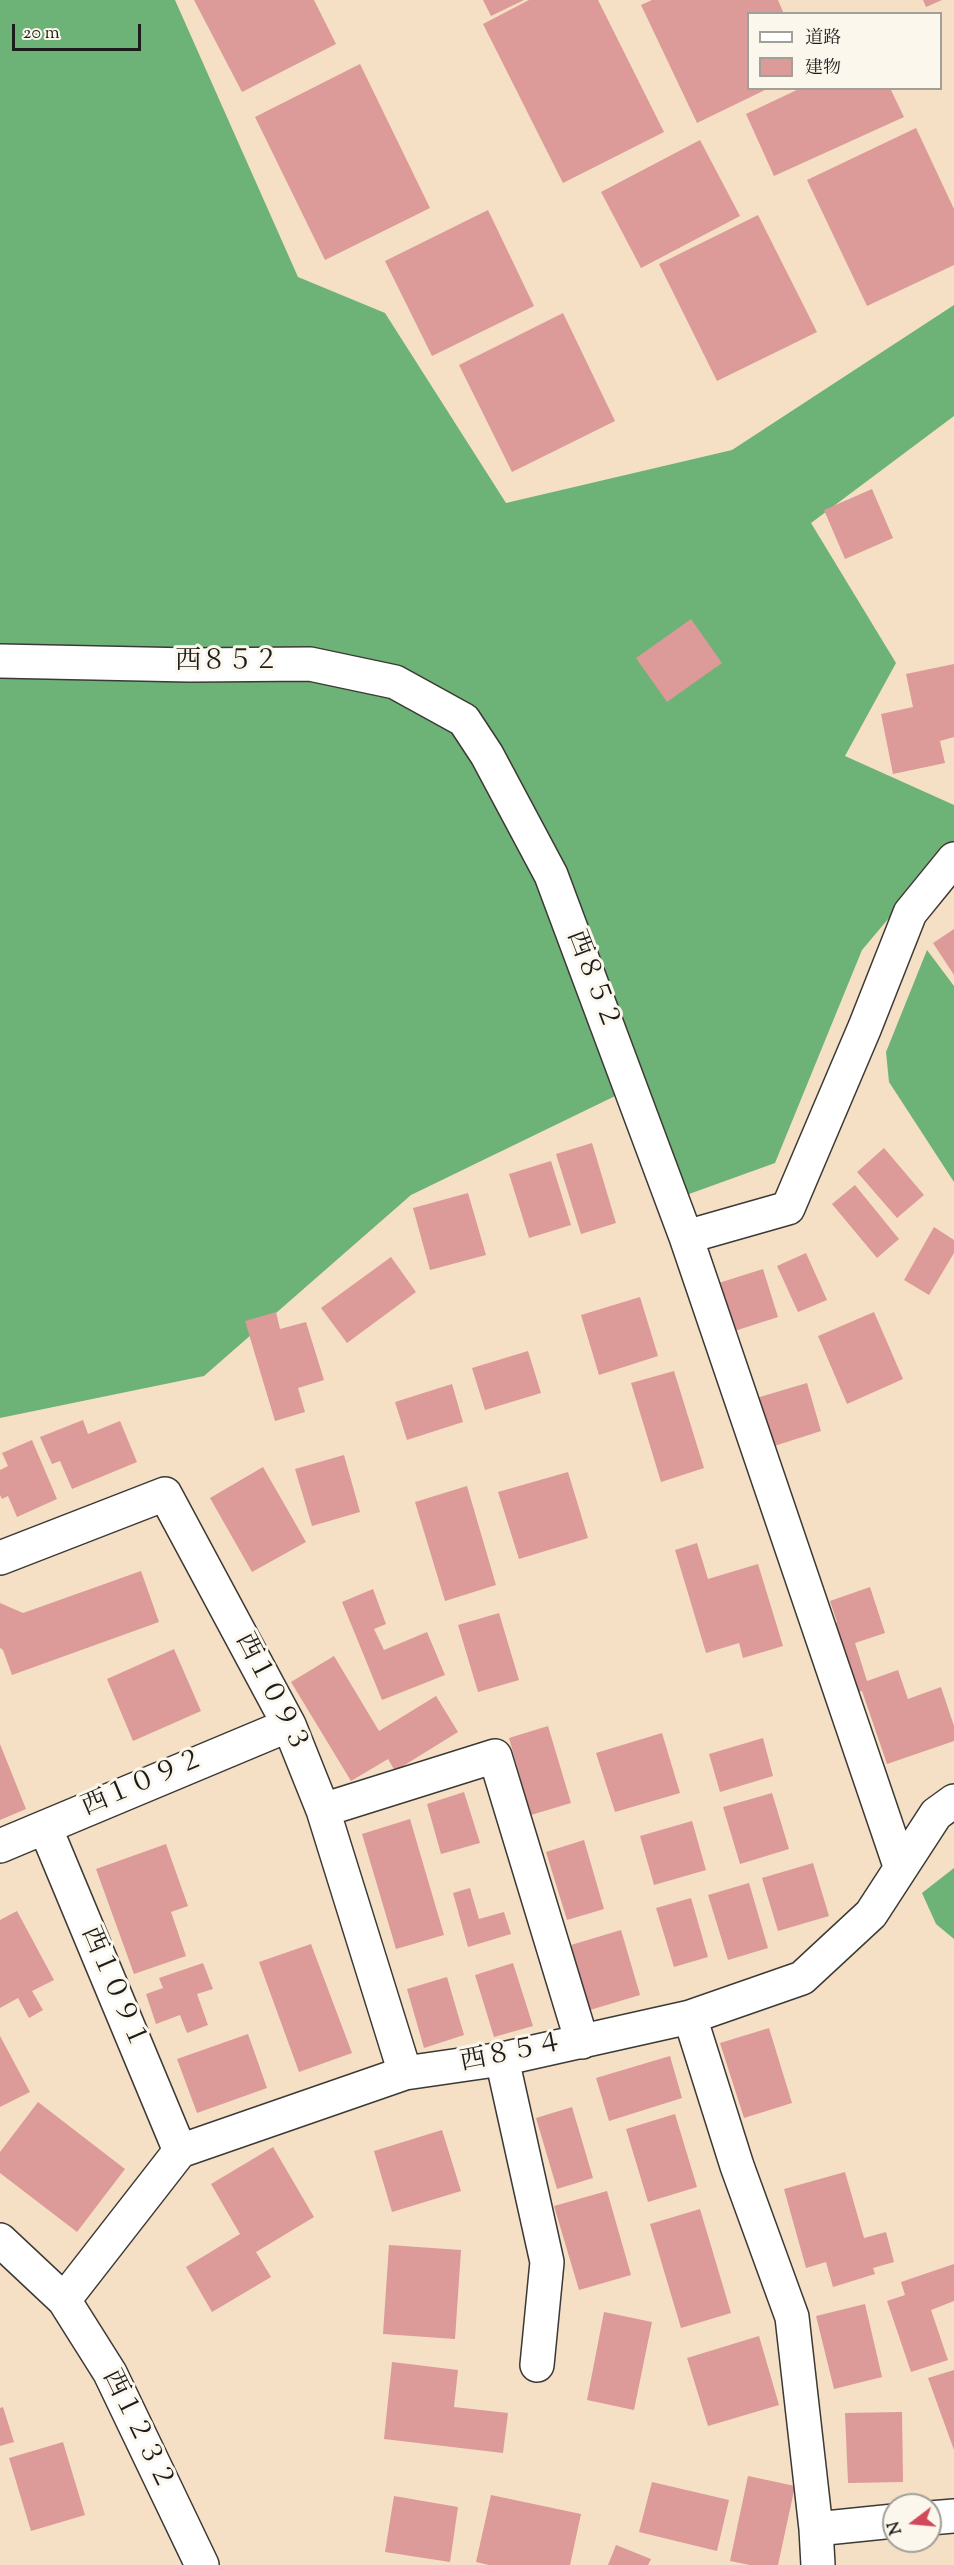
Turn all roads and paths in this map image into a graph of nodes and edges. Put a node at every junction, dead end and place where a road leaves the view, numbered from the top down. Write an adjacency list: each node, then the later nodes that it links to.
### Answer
1 (0, 660): 3 (street, 西８５２)
2 (954, 859): 3 (street)
3 (686, 1237): 10 (street, 西８５２)
4 (0, 1558): 5 (street, 西１０９３)
5 (289, 1725): 7 (street, 西１０９３); 8 (street, 西１０９２)
6 (954, 1801): 10 (street, 西８５４)
7 (323, 1810): 12 (street); 14 (street, 西１０９３)
8 (45, 1827): 9 (street, 西１０９２); 15 (street, 西１０９１)
9 (0, 1846)
10 (900, 1866): 11 (street, 西８５４)
11 (690, 2017): 12 (street, 西８５４); 20 (street)
12 (582, 2042): 13 (street, 西８５４)
13 (502, 2059): 14 (street, 西８５４); 18 (street)
14 (405, 2073): 15 (street, 西８５４)
15 (180, 2151): 17 (street)
16 (5, 2249): 17 (street, 西１２３２)
17 (64, 2300): 21 (street, 西１２３２)
18 (537, 2365)
19 (882, 2522): 20 (street)
20 (816, 2529): 22 (street)
21 (202, 2565)
22 (818, 2565)

